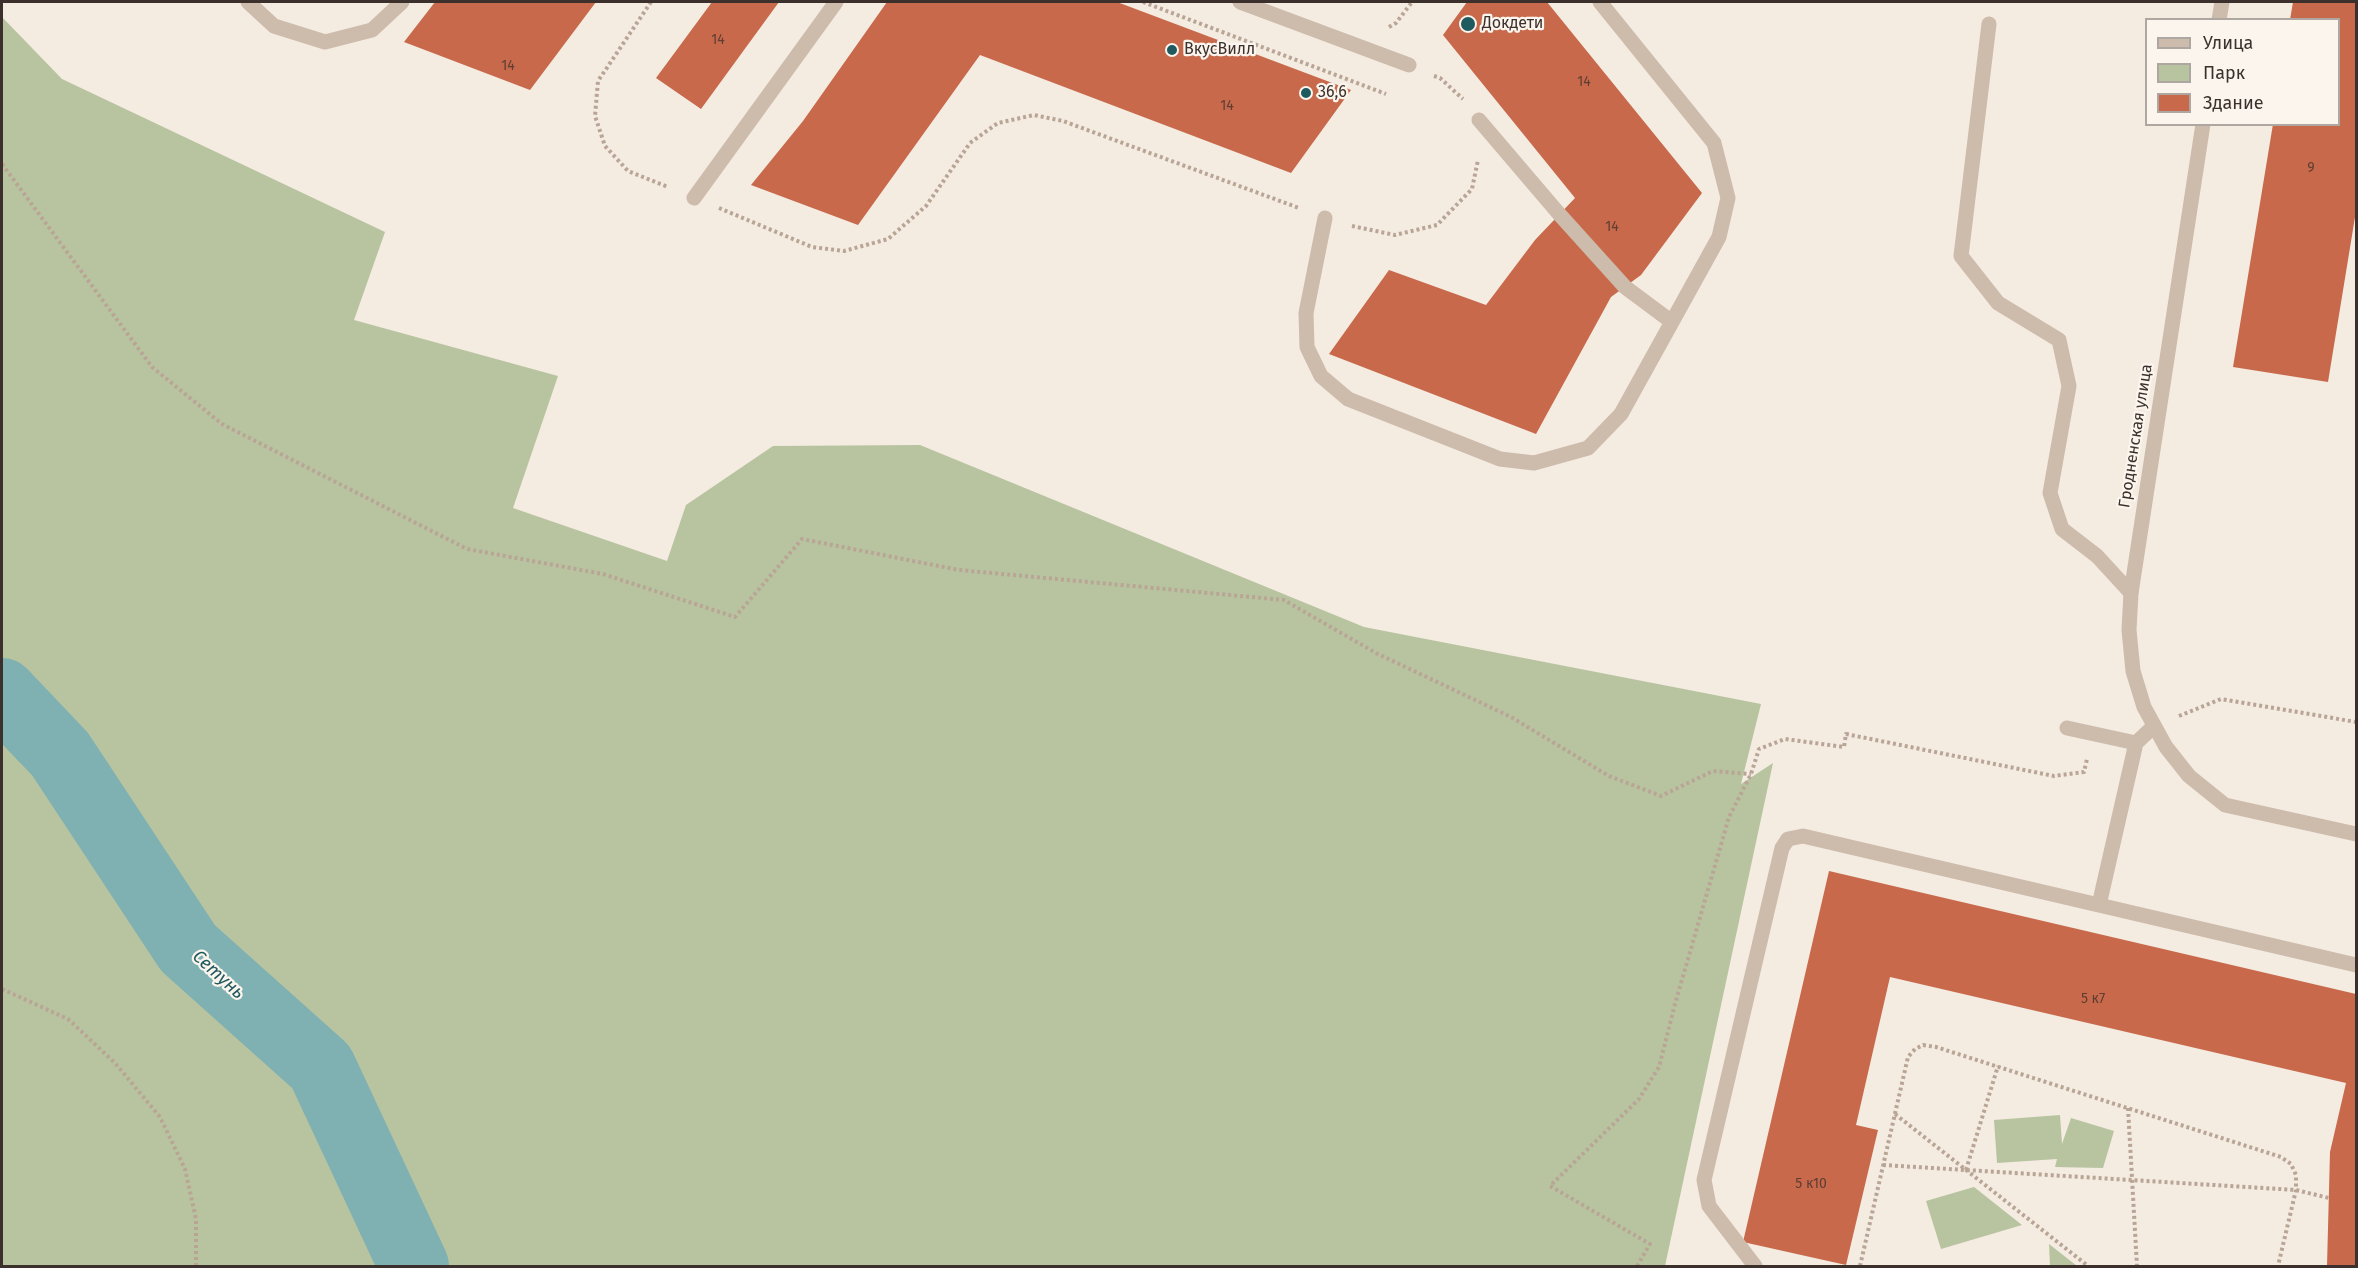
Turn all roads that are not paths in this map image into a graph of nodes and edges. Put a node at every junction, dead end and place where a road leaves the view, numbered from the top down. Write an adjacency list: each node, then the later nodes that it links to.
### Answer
1 (248, 2): 2 (street)
2 (402, 2)
3 (836, 2): 12 (street)
4 (1240, 2): 9 (street)
5 (1600, 2): 14 (street)
6 (2222, 2): 7 (street)
7 (2219, 18)
8 (1989, 24): 15 (street)
9 (1409, 65)
10 (1479, 120): 14 (street)
11 (2203, 126): 15 (street, Гродненская улица)
12 (694, 198)
13 (1325, 218): 14 (street)
14 (1672, 322)
15 (2132, 592): 16 (street, Гродненская улица)
16 (2153, 727): 18 (street); 19 (street, Гродненская улица)
17 (2067, 728): 18 (street)
18 (2136, 743): 20 (street)
19 (2356, 834)
20 (2099, 905): 21 (street); 22 (street)
21 (2356, 965)
22 (1755, 1266)

